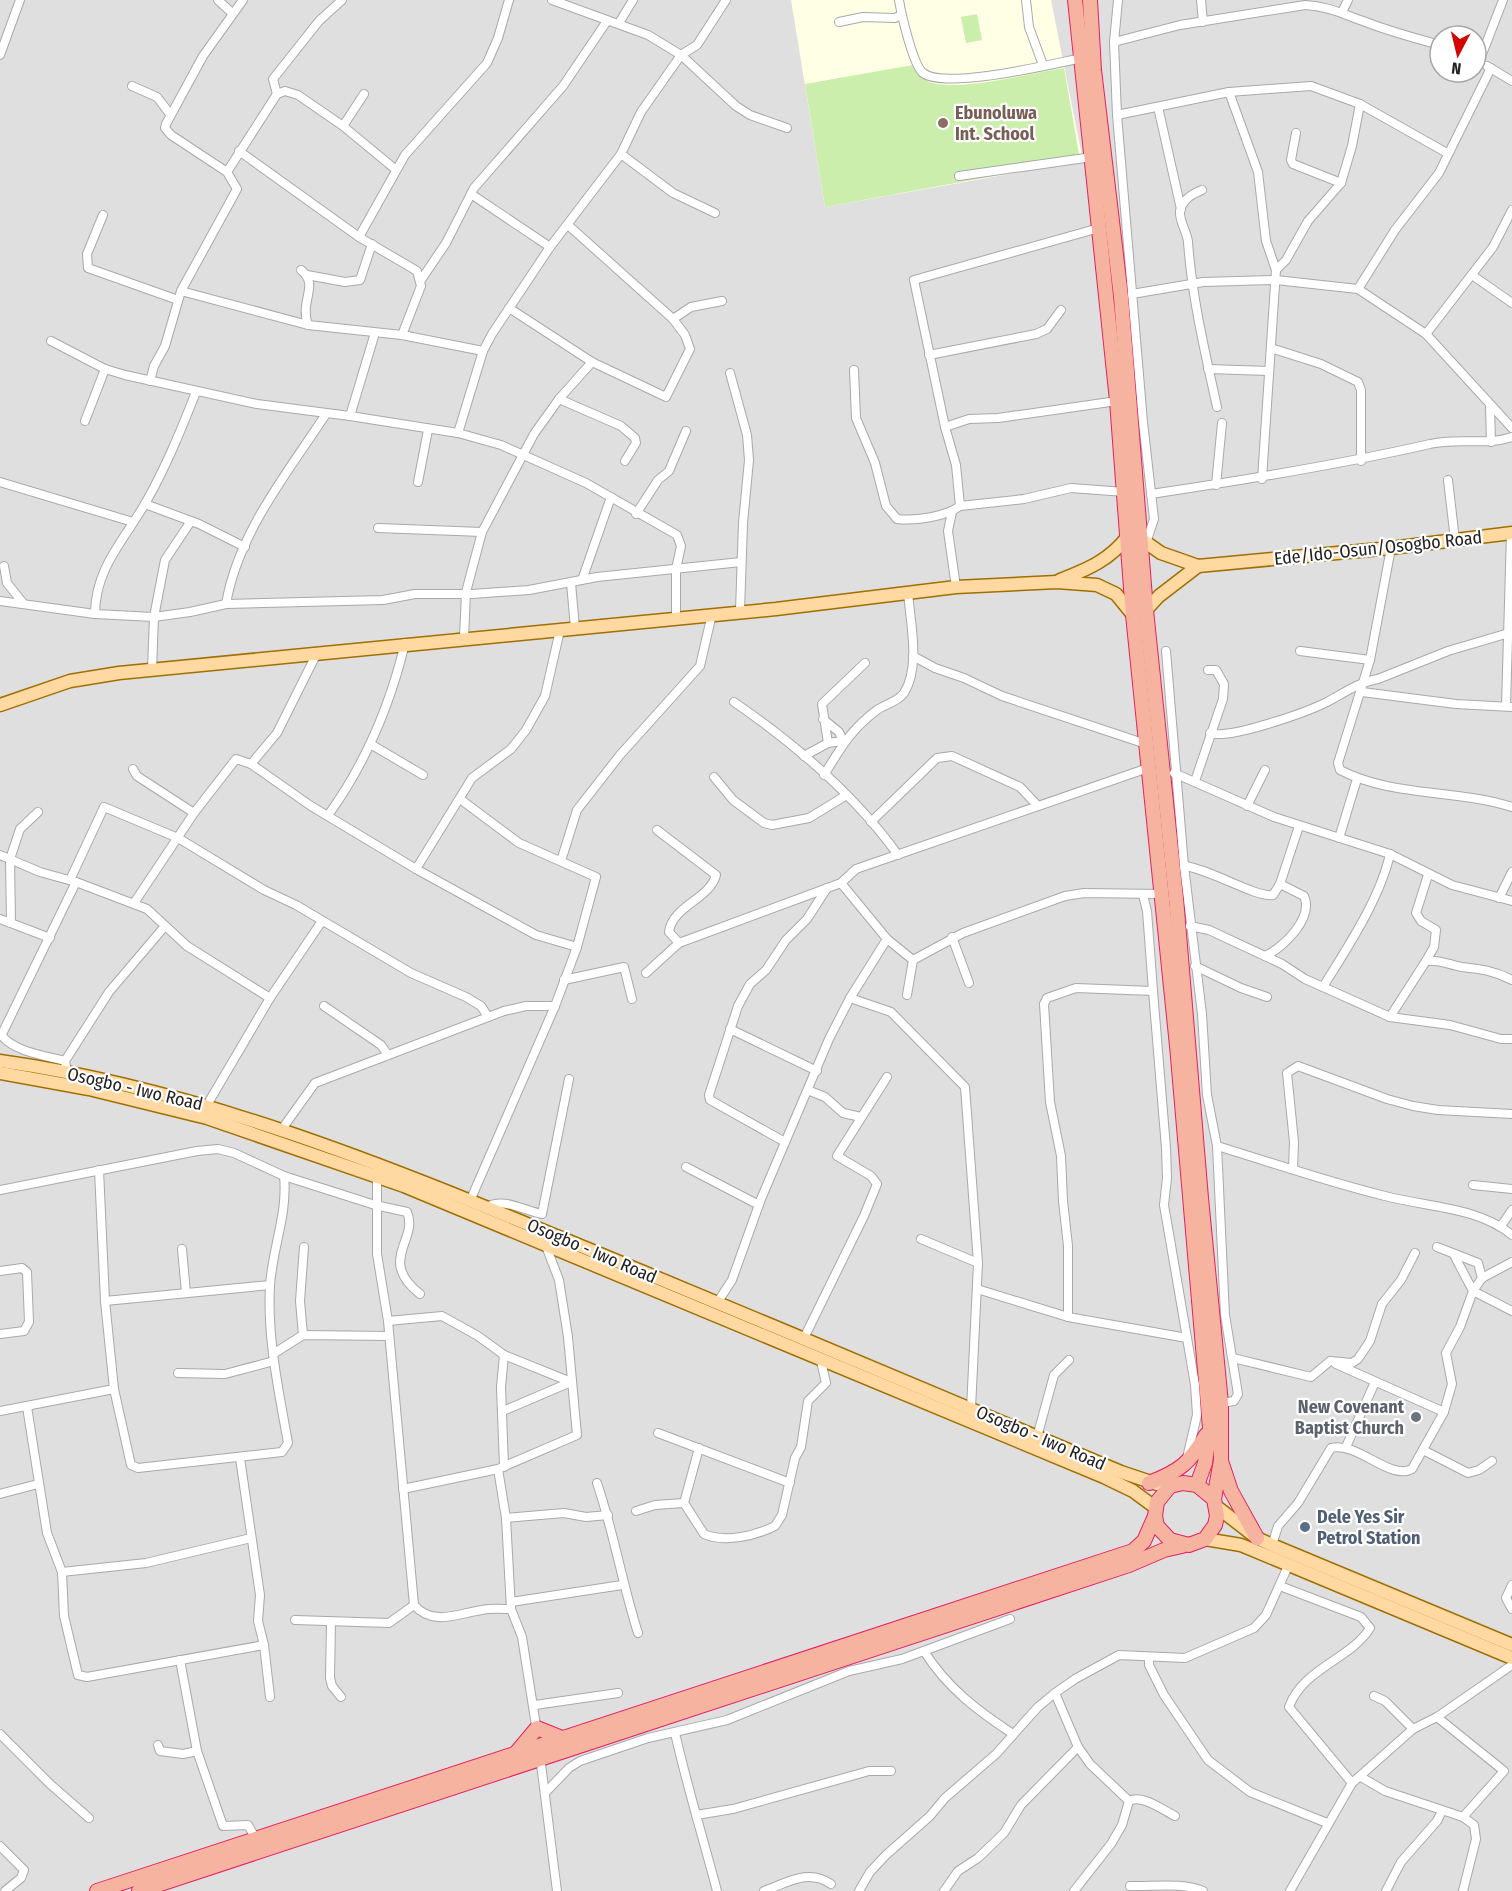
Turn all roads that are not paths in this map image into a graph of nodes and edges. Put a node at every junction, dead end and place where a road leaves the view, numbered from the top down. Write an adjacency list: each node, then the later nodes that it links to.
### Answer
1 (20, 0): 29 (street)
2 (218, 0): 19 (street)
3 (243, 0): 19 (street)
4 (342, 0): 38 (street)
5 (509, 0): 51 (street)
6 (552, 0): 21 (street)
7 (633, 0): 24 (street)
8 (726, 0): 30 (street)
9 (899, 0): 20 (street)
10 (1026, 0): 32 (street)
11 (1073, 0): 31 (highway)
12 (1090, 0): 25 (highway)
13 (1100, 0): 25 (highway)
14 (1118, 0): 27 (street)
15 (1201, 0): 23 (street)
16 (1348, 0): 18 (street)
17 (1503, 0): 26 (street)
18 (1342, 12): 23 (street); 28 (street)
19 (232, 13): 42 (street)
20 (901, 15): 22 (street); 32 (street)
21 (606, 21): 24 (street); 56 (street)
22 (838, 22)
23 (1203, 22): 27 (street)
24 (619, 23): 30 (street)
25 (1092, 34): 130 (highway)
26 (1488, 37)
27 (1114, 42): 43 (street)
28 (1428, 42)
29 (0, 55)
30 (681, 55): 45 (street); 49 (street)
31 (1082, 58): 32 (street); 50 (highway)
32 (1044, 65)
33 (1488, 67): 34 (street)
34 (1491, 68): 35 (street); 48 (street)
35 (1512, 81)
36 (132, 87): 42 (street)
37 (1229, 92): 40 (street); 41 (street); 66 (street)
38 (277, 94): 44 (street); 47 (street)
39 (364, 94): 44 (street)
40 (1359, 104): 48 (street); 54 (street)
41 (1158, 107): 43 (street); 57 (street)
42 (170, 114): 52 (street)
43 (1117, 115): 72 (street)
44 (343, 126): 51 (street)
45 (787, 128)
46 (1296, 133): 54 (street)
47 (239, 151): 52 (street); 63 (street)
48 (1447, 153): 71 (street)
49 (621, 154): 59 (street); 61 (street)
50 (1092, 157): 53 (street); 62 (highway)
51 (395, 169): 63 (street)
52 (227, 172): 73 (street)
53 (959, 176)
54 (1341, 183): 66 (street)
55 (1202, 190): 57 (street)
56 (471, 194): 65 (street); 68 (street)
57 (1181, 208): 70 (street)
58 (1512, 210): 67 (street)
59 (715, 213)
60 (103, 215): 73 (street)
61 (568, 225): 65 (street); 78 (street)
62 (1099, 228): 86 (street); 96 (highway)
63 (359, 237): 64 (street)
64 (372, 243): 68 (street); 79 (street)
65 (550, 247): 76 (street)
66 (1276, 270): 69 (street)
67 (1472, 275): 75 (street); 81 (street)
68 (421, 279): 82 (street)
69 (1276, 280): 70 (street); 71 (street); 84 (street)
70 (1191, 286): 72 (street); 89 (street)
71 (1358, 289): 81 (street)
72 (1132, 294): 119 (street)
73 (179, 296): 79 (street); 93 (street)
74 (722, 301): 78 (street)
75 (1512, 303)
76 (509, 308): 85 (street); 87 (street)
77 (1061, 310): 86 (street)
78 (672, 320): 87 (street)
79 (308, 325): 80 (street)
80 (375, 333): 82 (street); 100 (street)
81 (1426, 334): 98 (street)
82 (402, 335): 85 (street)
83 (51, 341): 88 (street)
84 (1270, 348): 91 (street); 112 (street)
85 (483, 351): 107 (street)
86 (929, 355): 103 (street)
87 (592, 362): 95 (street)
88 (105, 369): 93 (street); 101 (street)
89 (1208, 369): 91 (street); 97 (street)
90 (854, 370): 124 (street)
91 (1269, 371): 113 (street)
92 (730, 374): 134 (street)
93 (150, 381): 94 (street)
94 (196, 392): 99 (street); 121 (street)
95 (559, 399): 110 (street); 111 (street)
96 (1117, 401): 103 (street); 118 (highway)
97 (1217, 407)
98 (1490, 407): 104 (street); 109 (street)
99 (326, 414): 100 (street); 132 (street)
100 (350, 416): 105 (street)
101 (85, 421)
102 (1222, 423): 117 (street)
103 (945, 427): 122 (street)
104 (1512, 428)
105 (428, 430): 107 (street); 116 (street)
106 (686, 431): 123 (street)
107 (458, 433): 110 (street)
108 (1512, 437): 109 (street)
109 (1491, 442): 112 (street)
110 (522, 454): 120 (street); 128 (street)
111 (625, 461)
112 (1361, 461): 113 (street)
113 (1262, 478): 117 (street)
114 (1448, 480): 131 (street)
115 (0, 482): 126 (street)
116 (418, 482)
117 (1216, 485): 119 (street)
118 (1125, 492): 122 (street); 130 (highway)
119 (1151, 494): 130 (street)
120 (611, 497): 123 (street); 138 (street)
121 (146, 504): 125 (street); 126 (street)
122 (960, 506): 124 (street)
123 (636, 514): 137 (street)
124 (950, 516): 141 (street)
125 (191, 521): 132 (street); 151 (street)
126 (133, 522): 149 (street)
127 (378, 528): 128 (street)
128 (482, 532): 142 (street)
129 (1511, 533): 131 (main road, Ede/Ido-Osun/Osogbo Road); 155 (street)
130 (1139, 539): 136 (main road); 139 (main road); 148 (highway)
131 (1455, 540): 133 (main road, Ede/Ido-Osun/Osogbo Road)
132 (245, 547): 146 (street)
133 (1391, 548): 136 (main road, Ede/Ido-Osun/Osogbo Road); 162 (street)
134 (741, 562): 137 (street); 147 (street)
135 (4, 566): 145 (street)
136 (1198, 566): 148 (main road)
137 (676, 569): 138 (street); 152 (street)
138 (582, 580): 140 (street)
139 (1057, 582): 141 (main road); 148 (main road)
140 (572, 583): 142 (street); 153 (street)
141 (956, 587): 143 (main road)
142 (466, 592): 146 (street); 156 (street)
143 (908, 592): 147 (main road); 161 (street)
144 (0, 601): 145 (street)
145 (23, 603): 149 (street)
146 (226, 604): 151 (street)
147 (740, 611): 150 (main road)
148 (1140, 612): 175 (highway); 182 (highway)
149 (95, 614): 151 (street)
150 (712, 614): 152 (main road); 205 (street)
151 (154, 617): 164 (street)
152 (676, 618): 153 (main road)
153 (575, 628): 154 (main road)
154 (560, 630): 156 (main road); 189 (street)
155 (1510, 633): 166 (street); 170 (street)
156 (464, 638): 157 (main road)
157 (405, 643): 158 (main road); 176 (street)
158 (318, 651): 164 (main road); 178 (street)
159 (1166, 651): 182 (street)
160 (1300, 651): 162 (street)
161 (913, 656): 173 (street); 175 (street)
162 (1370, 660): 166 (street)
163 (865, 663): 171 (street)
164 (152, 669): 169 (main road)
165 (1208, 670): 172 (street)
166 (1364, 681): 167 (street); 172 (street)
167 (1362, 692): 170 (street); 186 (street)
168 (734, 702): 177 (street)
169 (0, 705)
170 (1509, 706)
171 (823, 719): 173 (street); 174 (street)
172 (1210, 733): 187 (street)
173 (843, 741): 174 (street); 184 (street)
174 (828, 742): 177 (street)
175 (1146, 744): 179 (highway)
176 (372, 746): 183 (street); 195 (street)
177 (804, 756): 184 (street)
178 (251, 764): 194 (street); 195 (street)
179 (1148, 768): 190 (street); 214 (highway)
180 (133, 769): 194 (street)
181 (1265, 770): 191 (street)
182 (1170, 772): 187 (street); 206 (street); 228 (highway)
183 (423, 775)
184 (824, 775): 188 (street)
185 (714, 777): 188 (street)
186 (1357, 779): 192 (street); 200 (street)
187 (1195, 780): 191 (street)
188 (845, 796): 196 (street)
189 (460, 799): 205 (street); 207 (street)
190 (1037, 805): 196 (street); 203 (street)
191 (1247, 806): 197 (street)
192 (1512, 807)
193 (38, 812): 204 (street)
194 (194, 813): 199 (street)
195 (329, 814): 207 (street)
196 (871, 822): 203 (street)
197 (1299, 826): 200 (street); 212 (street)
198 (657, 830): 227 (street)
199 (178, 837): 210 (street); 218 (street); 220 (street)
200 (1339, 838): 201 (street)
201 (1390, 854): 209 (street); 238 (street)
202 (0, 855): 204 (street)
203 (898, 855): 211 (street)
204 (10, 859): 210 (street); 221 (street)
205 (561, 861): 229 (street)
206 (1184, 866): 212 (street); 223 (street)
207 (416, 869): 229 (street)
208 (1512, 872): 216 (street)
209 (1428, 875): 216 (street); 232 (street)
210 (73, 881): 218 (street); 224 (street)
211 (841, 883): 213 (street); 226 (street)
212 (1280, 884): 230 (street)
213 (827, 888): 227 (street); 249 (street)
214 (1161, 894): 215 (street); 258 (highway)
215 (1143, 895): 225 (street); 239 (street)
216 (1499, 898): 217 (street)
217 (1512, 901)
218 (134, 903): 222 (street)
219 (0, 919): 221 (street)
220 (322, 921): 242 (street); 247 (street)
221 (11, 922): 224 (street)
222 (165, 926): 242 (street); 254 (street)
223 (1190, 926): 228 (street); 230 (street)
224 (50, 938): 250 (street)
225 (952, 938): 231 (street); 237 (street)
226 (887, 939): 231 (street); 243 (street)
227 (679, 943): 234 (street)
228 (1186, 947): 233 (street); 258 (highway)
229 (577, 948): 236 (street)
230 (1265, 956): 238 (street)
231 (913, 960): 240 (street)
232 (1426, 961): 235 (street); 248 (street)
233 (1195, 966): 241 (street); 267 (street)
234 (646, 973)
235 (1512, 980)
236 (564, 981): 244 (street); 246 (street)
237 (969, 983)
238 (1323, 987): 248 (street)
239 (1153, 991): 304 (street); 310 (street)
240 (907, 995)
241 (1267, 997)
242 (270, 998): 261 (street)
243 (850, 998): 255 (street); 293 (street)
244 (632, 999)
245 (324, 1006): 252 (street)
246 (555, 1006): 247 (street); 278 (street)
247 (488, 1017): 252 (street)
248 (1390, 1017): 251 (street)
249 (730, 1029): 255 (street); 266 (street)
250 (1, 1034): 254 (street)
251 (1512, 1039)
252 (388, 1055): 265 (street)
253 (0, 1061): 254 (main road, Osogbo - Iwo Road)
254 (66, 1067): 261 (main road, Osogbo - Iwo Road)
255 (817, 1071): 260 (street)
256 (0, 1073): 264 (main road, Osogbo - Iwo Road)
257 (887, 1077): 263 (street)
258 (1185, 1078): 277 (highway); 327 (highway)
259 (569, 1079): 281 (street)
260 (810, 1090): 263 (street); 266 (street)
261 (207, 1105): 264 (main road, Osogbo - Iwo Road)
262 (1512, 1114): 269 (street)
263 (861, 1117): 309 (street)
264 (231, 1119): 265 (main road, Osogbo - Iwo Road); 272 (main road, Osogbo - Iwo Road)
265 (282, 1129): 278 (main road, Osogbo - Iwo Road)
266 (785, 1142): 280 (street)
267 (1217, 1146): 269 (street); 276 (street)
268 (686, 1167): 280 (street)
269 (1293, 1168): 283 (street)
270 (99, 1170): 271 (street); 275 (street); 301 (street)
271 (284, 1176): 279 (street); 296 (street)
272 (377, 1176): 279 (street); 286 (main road, Osogbo - Iwo Road)
273 (1473, 1185): 274 (street)
274 (1512, 1189)
275 (0, 1190)
276 (1219, 1197): 277 (street); 313 (street)
277 (1201, 1198): 321 (highway)
278 (470, 1201): 281 (main road, Osogbo - Iwo Road)
279 (375, 1205): 300 (street); 305 (street)
280 (759, 1205): 302 (street)
281 (487, 1208): 302 (main road, Osogbo - Iwo Road)
282 (1512, 1210): 283 (street)
283 (1501, 1226): 284 (street)
284 (1512, 1235)
285 (921, 1239): 293 (street)
286 (546, 1246): 314 (main road, Osogbo - Iwo Road); 318 (street)
287 (1437, 1246): 291 (street)
288 (304, 1247): 307 (street)
289 (182, 1250): 299 (street)
290 (1415, 1253): 316 (street)
291 (1454, 1255): 295 (street); 298 (street)
292 (1512, 1262): 295 (street)
293 (978, 1263): 297 (street)
294 (0, 1271): 306 (street)
295 (1482, 1278): 298 (street)
296 (270, 1285): 299 (street); 312 (street)
297 (977, 1289): 304 (street); 323 (street)
298 (1473, 1291): 303 (street); 326 (street)
299 (186, 1293): 301 (street)
300 (420, 1294)
301 (105, 1301): 320 (street)
302 (717, 1303): 309 (main road, Osogbo - Iwo Road)
303 (1512, 1311)
304 (1068, 1317): 310 (street)
305 (388, 1321): 308 (street); 311 (street)
306 (0, 1334)
307 (303, 1335): 308 (street); 312 (street)
308 (389, 1336): 344 (street)
309 (804, 1338): 323 (main road, Osogbo - Iwo Road)
310 (1187, 1338): 336 (street)
311 (504, 1355): 318 (street); 324 (street)
312 (273, 1358): 317 (street); 333 (street)
313 (1233, 1358): 316 (street); 321 (street)
314 (821, 1360): 339 (street); 349 (main road, Osogbo - Iwo Road)
315 (1070, 1360): 329 (street)
316 (1330, 1361): 319 (street)
317 (178, 1373)
318 (571, 1382): 324 (street); 337 (street)
319 (1375, 1382): 326 (street); 330 (street)
320 (114, 1389): 322 (street); 333 (street)
321 (1221, 1403): 334 (highway)
322 (27, 1407): 325 (street); 341 (street)
323 (971, 1409): 329 (main road, Osogbo - Iwo Road)
324 (503, 1411): 337 (street)
325 (0, 1412)
326 (1444, 1412): 332 (street)
327 (1210, 1428): 336 (highway); 342 (highway)
328 (658, 1433): 331 (street)
329 (1037, 1437): 340 (main road, Osogbo - Iwo Road)
330 (1346, 1447): 332 (street); 356 (street)
331 (699, 1448): 339 (street); 346 (street)
332 (1423, 1450): 335 (street)
333 (240, 1458): 352 (street)
334 (1221, 1460): 347 (highway); 353 (highway)
335 (1492, 1461)
336 (1185, 1466): 340 (highway)
337 (501, 1468): 344 (street); 351 (street)
338 (597, 1483): 350 (street)
339 (790, 1483): 346 (street)
340 (1149, 1483): 343 (main road, Osogbo - Iwo Road)
341 (38, 1484): 345 (street); 358 (street)
342 (1197, 1485): 343 (highway); 347 (highway)
343 (1170, 1486): 349 (highway)
344 (403, 1490): 362 (street)
345 (0, 1494)
346 (684, 1503): 348 (street)
347 (1215, 1503): 353 (main road); 354 (highway)
348 (636, 1511)
349 (1155, 1512): 355 (highway); 388 (highway)
350 (608, 1515): 351 (street); 359 (street)
351 (506, 1518): 363 (street)
352 (251, 1538): 358 (street); 369 (street)
353 (1257, 1538): 356 (main road)
354 (1205, 1539): 355 (highway); 357 (main road)
355 (1189, 1545): 392 (highway)
356 (1272, 1545): 370 (main road)
357 (1289, 1564): 361 (street); 373 (main road)
358 (62, 1572): 374 (street)
359 (622, 1585): 363 (street); 368 (street)
360 (1512, 1585): 364 (street)
361 (1280, 1586): 372 (street); 396 (street)
362 (414, 1605): 363 (street); 367 (street)
363 (511, 1605): 381 (street)
364 (1512, 1609)
365 (1010, 1619): 371 (street)
366 (296, 1620): 367 (street)
367 (331, 1622): 380 (street)
368 (638, 1633)
369 (264, 1645): 374 (street); 379 (street)
370 (1512, 1645)
371 (924, 1651): 385 (street); 387 (street)
372 (1149, 1657): 377 (street); 404 (street)
373 (1512, 1658)
374 (180, 1660): 391 (street)
375 (1512, 1665): 382 (street)
376 (618, 1693): 381 (street)
377 (1055, 1693): 387 (street); 390 (street)
378 (1374, 1696): 384 (street)
379 (270, 1697)
380 (341, 1697)
381 (535, 1705): 383 (street)
382 (1437, 1717): 384 (street); 402 (street)
383 (537, 1728): 388 (highway); 392 (street); 393 (highway)
384 (1413, 1729): 395 (street)
385 (675, 1732): 397 (street); 400 (street)
386 (0, 1734): 403 (street)
387 (1011, 1737): 415 (street)
388 (562, 1738): 392 (highway)
389 (158, 1745): 391 (street)
390 (1078, 1747): 398 (street); 416 (street)
391 (197, 1751): 405 (street)
392 (540, 1752): 393 (highway); 397 (street); 411 (highway)
393 (515, 1754): 405 (highway)
394 (891, 1771): 400 (street)
395 (1361, 1777): 396 (street); 399 (street)
396 (1352, 1783): 404 (street)
397 (545, 1793): 412 (street)
398 (1129, 1801): 401 (street); 417 (street)
399 (1442, 1811): 402 (street); 420 (street)
400 (696, 1815): 413 (street)
401 (1175, 1816)
402 (1463, 1817): 421 (street)
403 (89, 1818)
404 (1327, 1823): 419 (street)
405 (256, 1839): 410 (highway)
406 (0, 1846): 409 (street)
407 (831, 1884): 414 (street)
408 (1130, 1886): 418 (street)
409 (4, 1891)
410 (97, 1891)
411 (139, 1891)
412 (557, 1891)
413 (717, 1891)
414 (764, 1891)
415 (858, 1891)
416 (944, 1891)
417 (1074, 1891)
418 (1203, 1891)
419 (1290, 1891)
420 (1386, 1891)
421 (1463, 1891)

